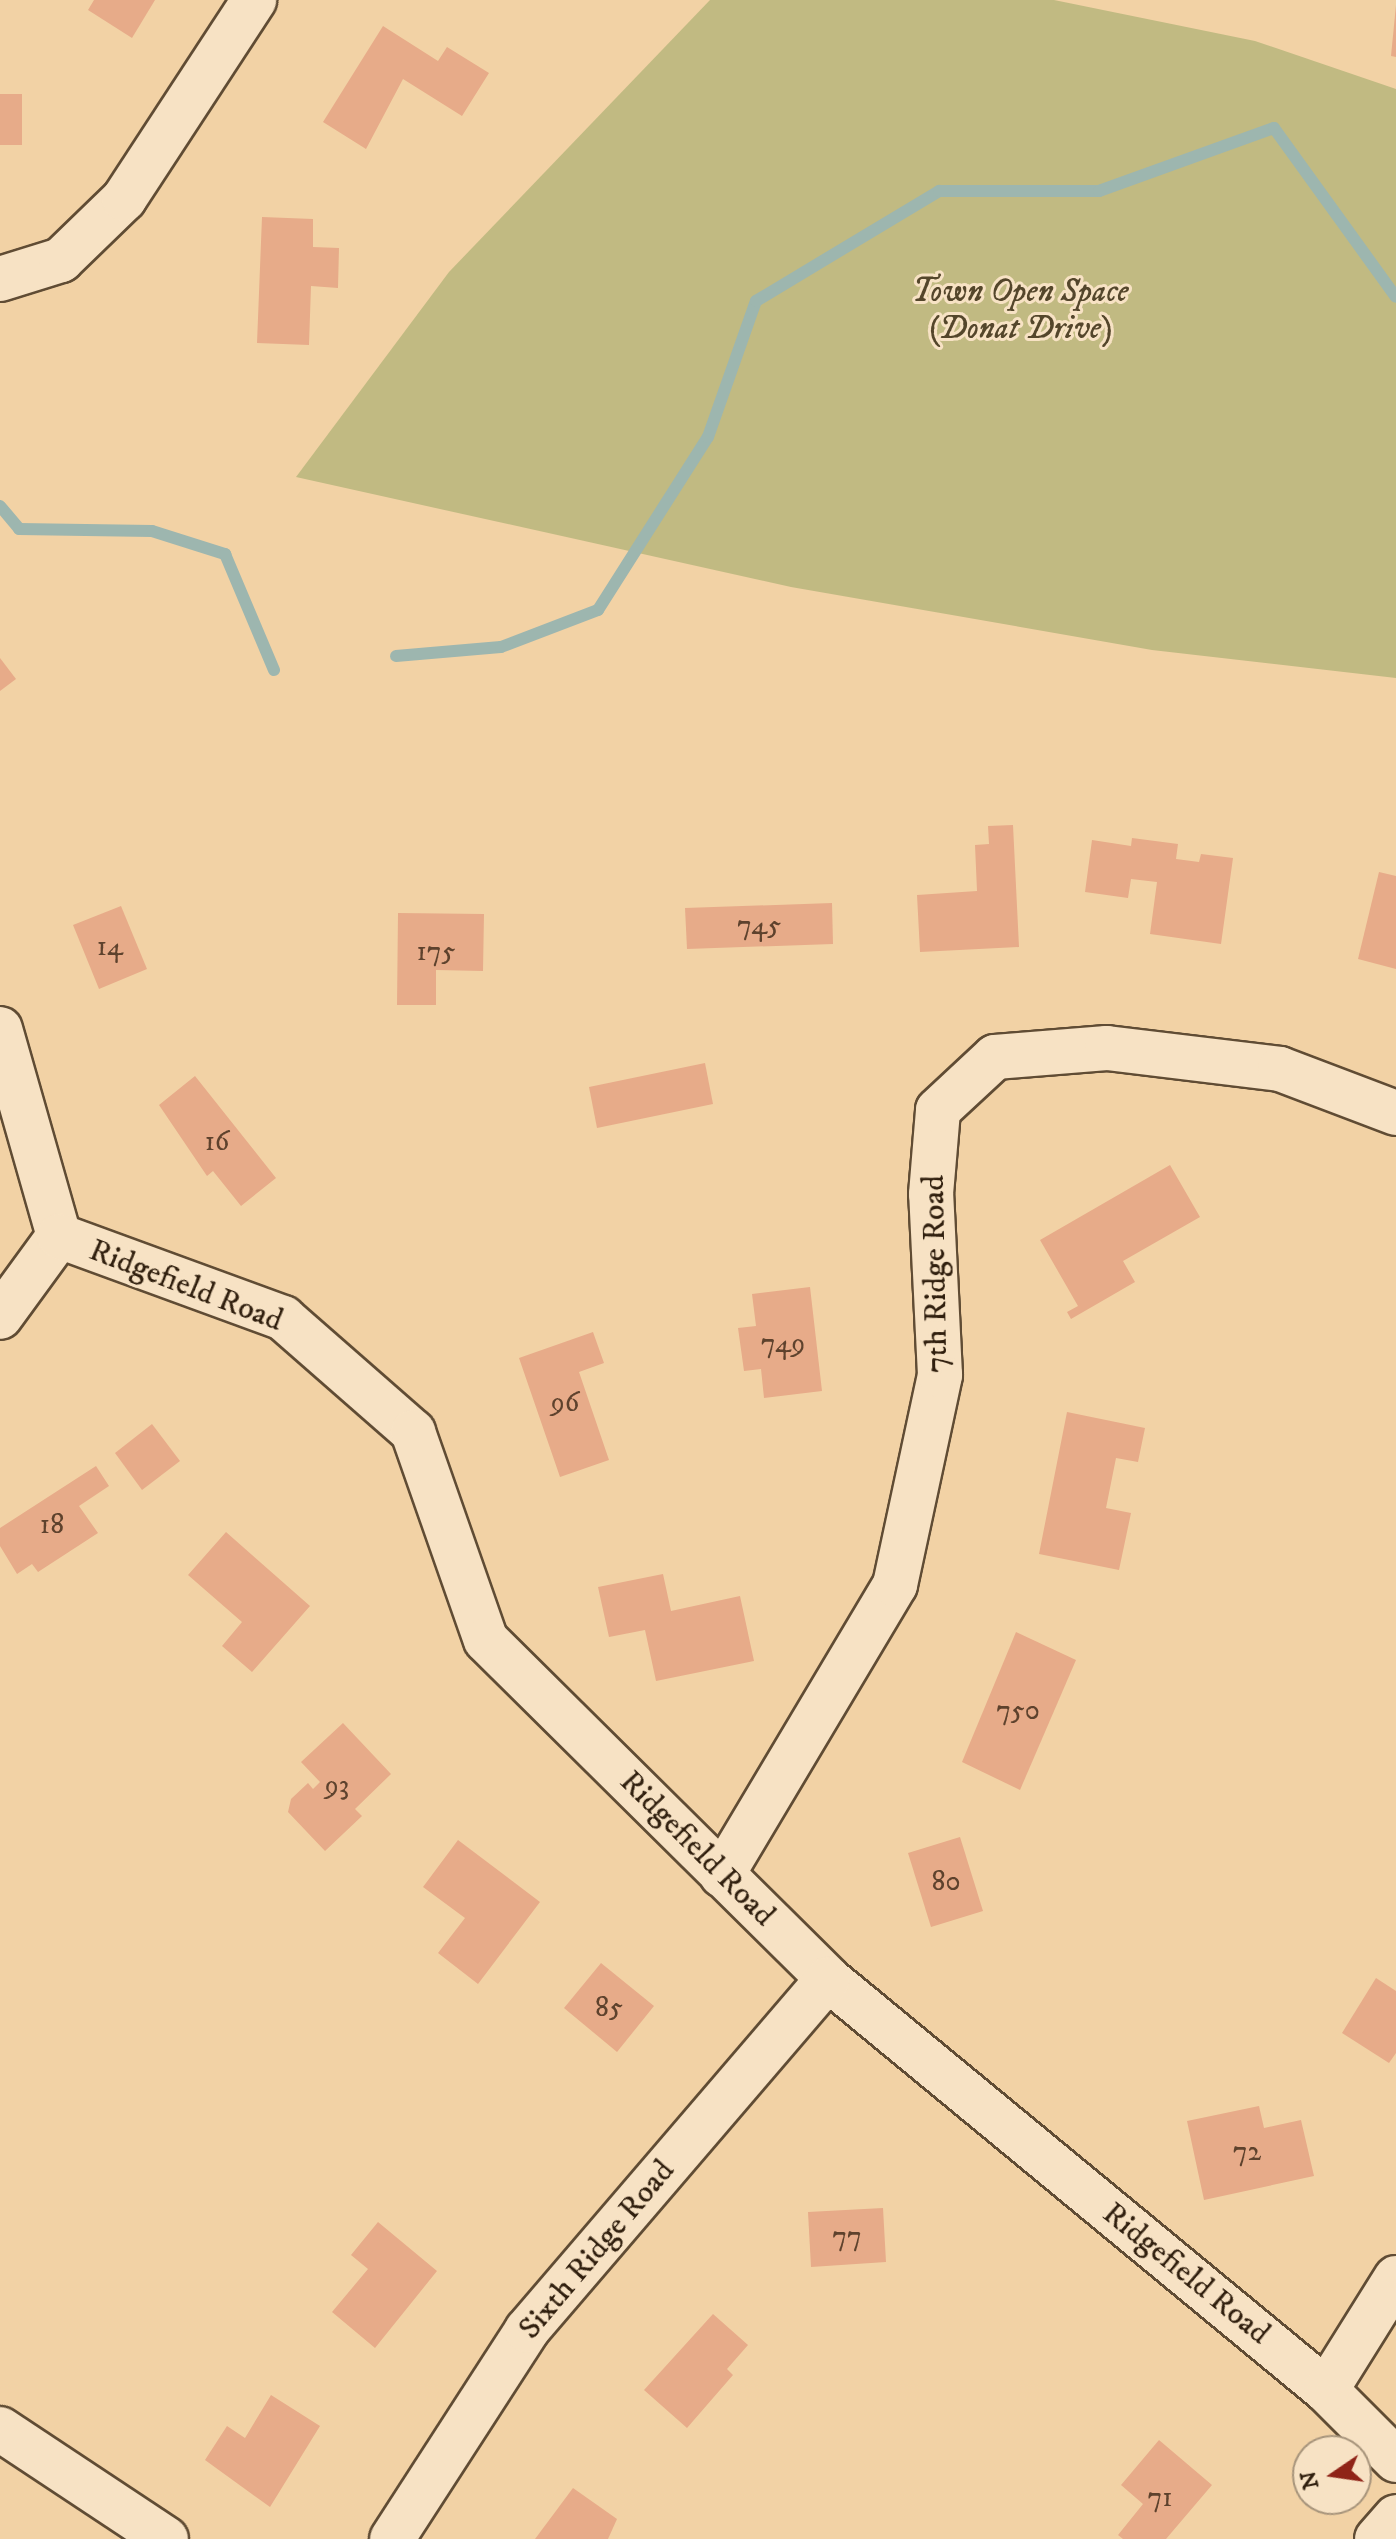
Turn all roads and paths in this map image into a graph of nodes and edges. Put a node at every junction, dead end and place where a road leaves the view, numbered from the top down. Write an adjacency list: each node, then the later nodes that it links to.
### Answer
1 (254, 0): 2 (street)
2 (0, 279)
3 (0, 1029): 5 (street)
4 (1396, 1113): 7 (street, 7th Ridge Road)
5 (59, 1236): 6 (street); 7 (street, Ridgefield Road)
6 (0, 1317)
7 (722, 1875): 8 (street, Ridgefield Road)
8 (828, 1979): 10 (street, Ridgefield Road); 15 (street, Sixth Ridge Road)
9 (1396, 2278): 10 (street)
10 (1326, 2390): 12 (street, Ridgefield Road)
11 (0, 2429): 14 (street)
12 (1396, 2460)
13 (1396, 2517): 16 (street)
14 (166, 2539)
15 (392, 2539)
16 (1377, 2539)

